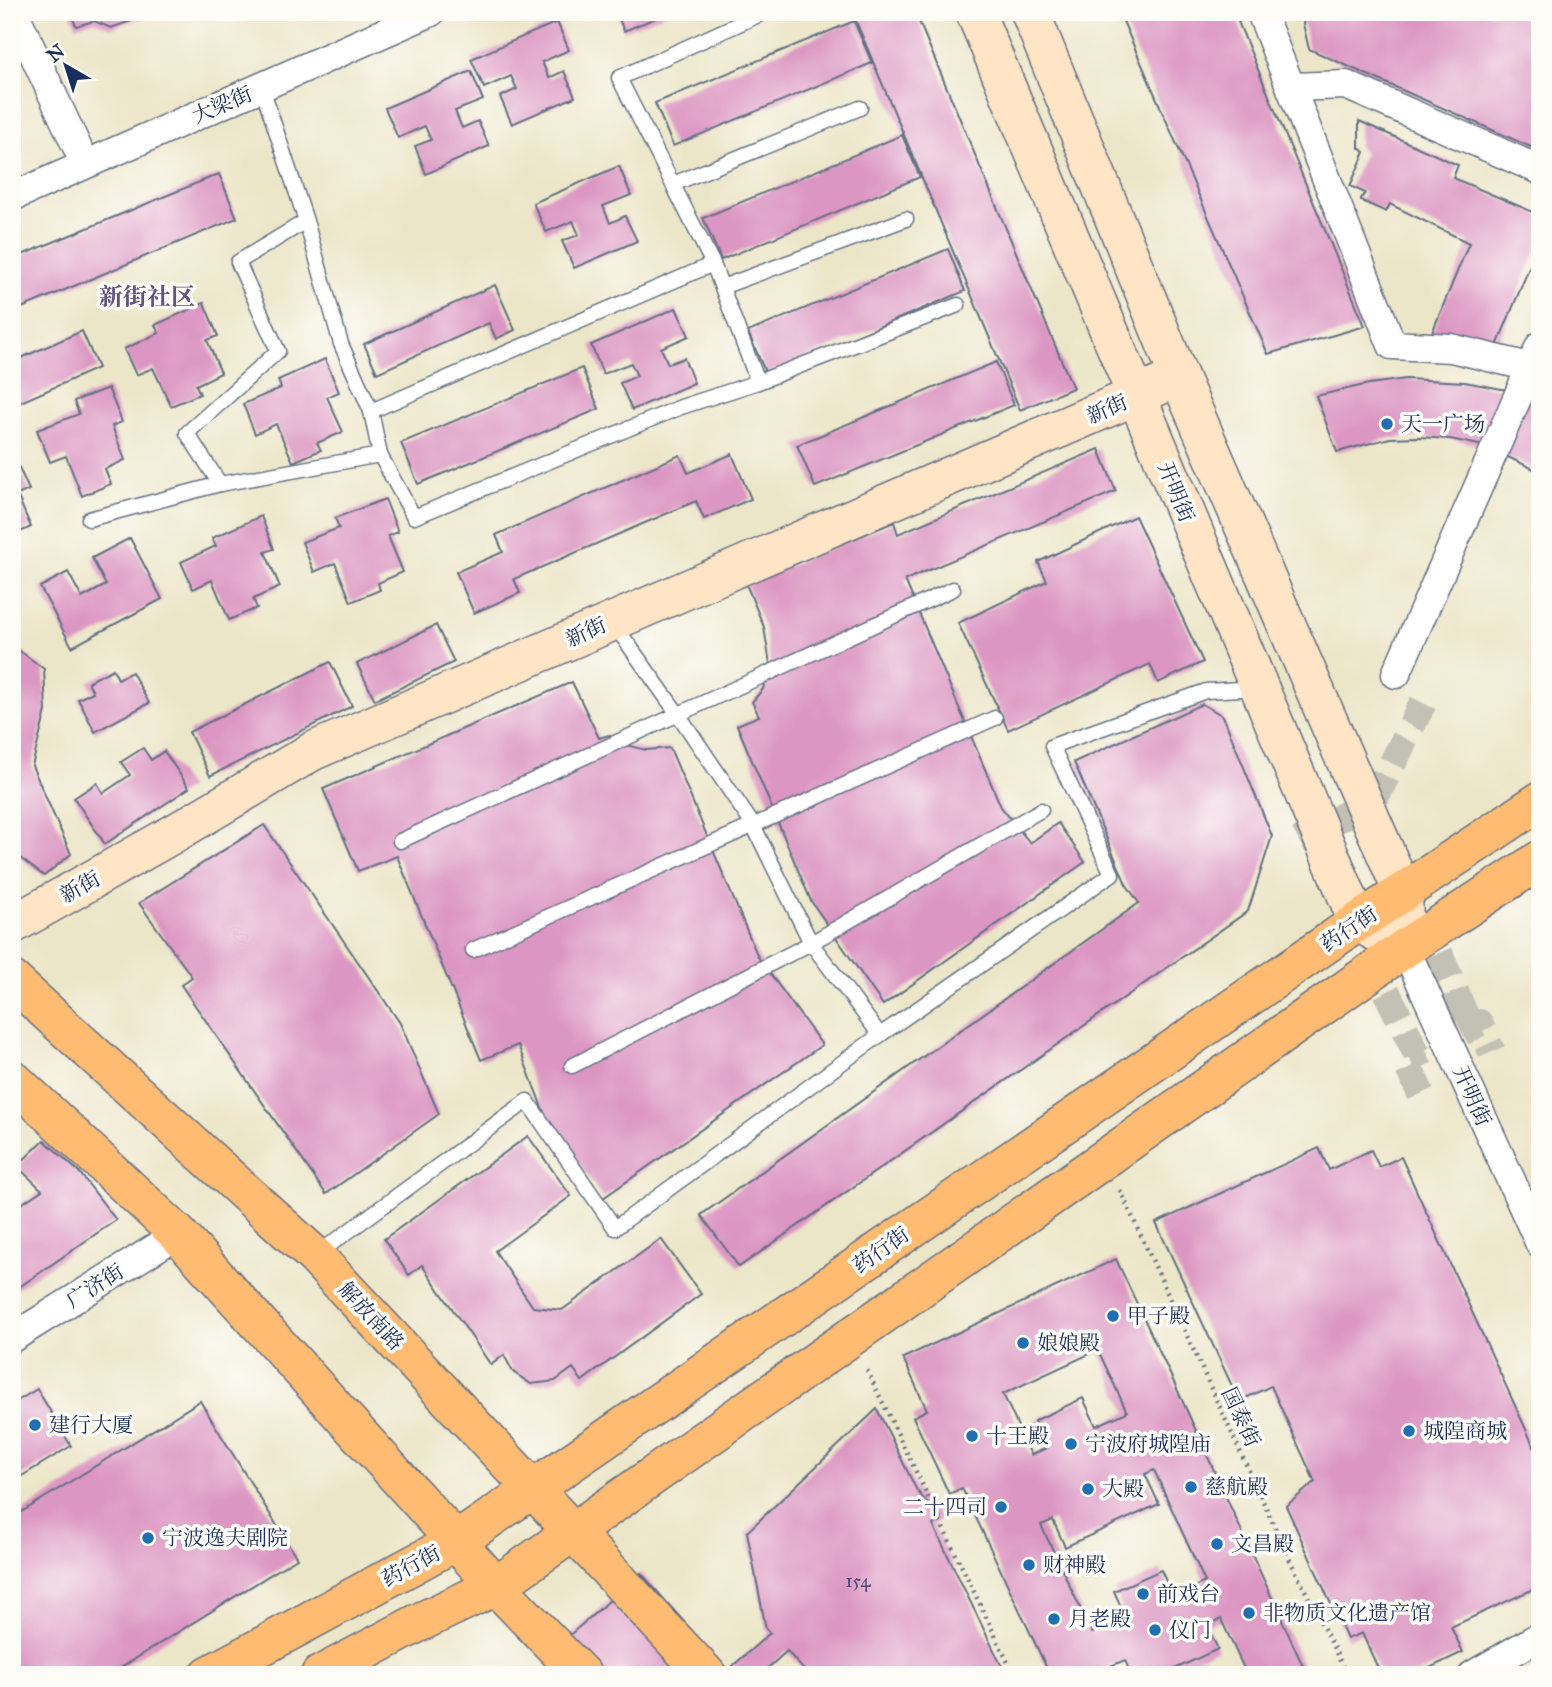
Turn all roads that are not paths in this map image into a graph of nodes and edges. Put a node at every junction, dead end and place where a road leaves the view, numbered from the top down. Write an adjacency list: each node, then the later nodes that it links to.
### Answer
1 (14, 12): 10 (street)
2 (431, 12): 8 (street, 大梁街)
3 (765, 12): 12 (lane)
4 (975, 12): 22 (street, 开明街)
5 (1030, 12): 20 (street, 开明街)
6 (1261, 12): 7 (street)
7 (1291, 87): 11 (street); 19 (street)
8 (262, 88): 10 (street, 大梁街); 15 (lane)
9 (860, 108): 12 (lane)
10 (85, 164): 13 (street, 大梁街)
11 (1540, 170)
12 (673, 184): 16 (lane)
13 (12, 197)
14 (906, 219): 17 (lane)
15 (306, 220): 23 (lane); 25 (lane)
16 (713, 264): 17 (lane); 23 (lane)
17 (722, 287): 21 (lane)
18 (958, 305): 21 (lane)
19 (1537, 362): 29 (street)
20 (1179, 377): 22 (street, 新街); 38 (street, 开明街)
21 (758, 382): 24 (lane)
22 (1137, 397): 28 (street, 新街); 30 (street, 开明街)
23 (371, 411): 24 (lane)
24 (380, 455): 25 (lane)
25 (220, 484): 26 (lane)
26 (89, 519)
27 (953, 589): 31 (lane)
28 (612, 621): 31 (lane); 40 (street, 新街)
29 (1396, 674)
30 (1258, 688): 39 (street, 开明街); 45 (lane)
31 (678, 714): 35 (lane); 36 (lane)
32 (995, 718): 35 (lane)
33 (1540, 802): 38 (main road, 药行街)
34 (1041, 810): 41 (lane)
35 (753, 825): 41 (lane); 43 (lane)
36 (400, 841)
37 (1540, 860): 42 (main road)
38 (1403, 892): 39 (main road, 药行街); 42 (street, 开明街)
39 (1358, 922): 42 (street); 52 (main road, 药行街)
40 (12, 925)
41 (811, 943): 45 (lane); 46 (lane)
42 (1405, 948): 49 (street, 开明街); 53 (main road)
43 (472, 950)
44 (12, 980): 50 (main road, 解放南路)
45 (880, 1035): 50 (lane)
46 (572, 1066)
47 (12, 1079): 48 (main road)
48 (178, 1234): 51 (street, 广济街); 54 (main road)
49 (1540, 1244)
50 (315, 1256): 52 (main road, 解放南路)
51 (12, 1338)
52 (532, 1490): 53 (main road, 解放南路); 54 (main road, 药行街)
53 (572, 1532): 55 (main road); 60 (main road, 解放南路)
54 (457, 1541): 55 (main road); 57 (main road, 药行街)
55 (496, 1586): 58 (main road); 59 (main road)
56 (1540, 1636): 61 (street)
57 (208, 1675)
58 (320, 1675)
59 (582, 1675)
60 (707, 1675)
61 (1473, 1675)

